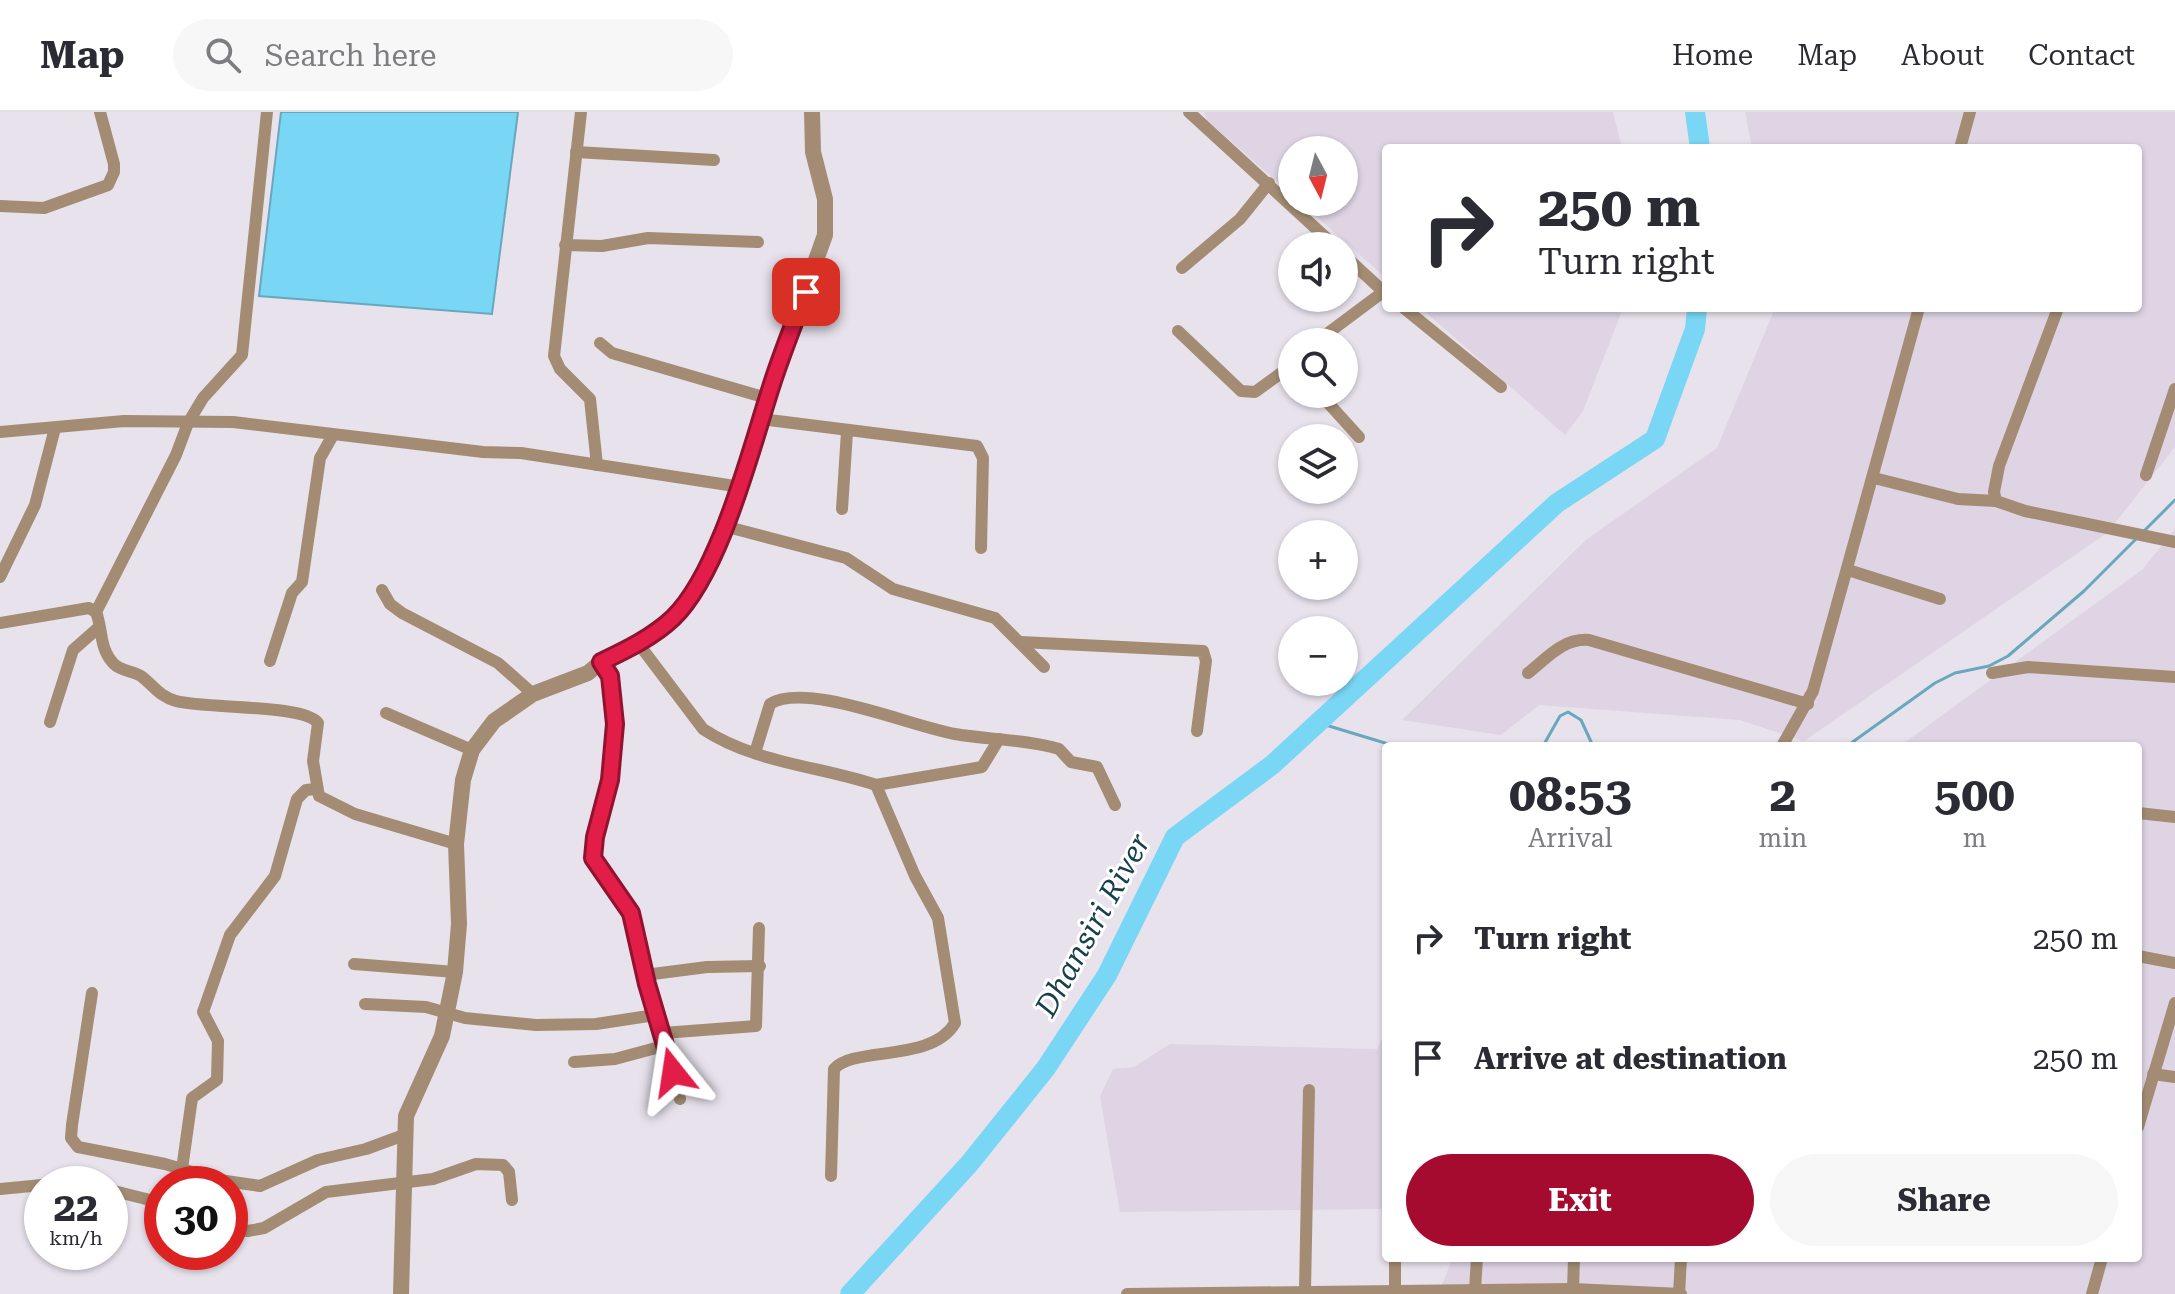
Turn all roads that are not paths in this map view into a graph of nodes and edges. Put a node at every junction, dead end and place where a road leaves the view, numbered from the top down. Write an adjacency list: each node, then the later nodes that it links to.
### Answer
1 (100, 112): 11 (street)
2 (267, 112): 31 (street)
3 (581, 112): 8 (street)
4 (812, 112): 28 (street)
5 (1189, 112): 10 (street)
6 (1970, 112): 7 (street)
7 (1961, 144)
8 (576, 152): 9 (street); 14 (street)
9 (714, 160)
10 (1269, 183): 12 (street); 15 (street)
11 (0, 206)
12 (1320, 232)
13 (758, 242): 14 (street)
14 (565, 245): 37 (street)
15 (1182, 268)
16 (1358, 268): 17 (street)
17 (1382, 291)
18 (1382, 294): 22 (street)
19 (1409, 312): 26 (street)
20 (1918, 312): 39 (street)
21 (2057, 312): 41 (street)
22 (1335, 328)
23 (1178, 331): 25 (street)
24 (600, 343): 28 (street)
25 (1278, 375)
26 (1501, 387)
27 (2175, 389): 38 (street)
28 (767, 398): 30 (street)
29 (1333, 408): 36 (street)
30 (761, 419): 34 (street); 40 (street)
31 (188, 423): 32 (street); 35 (street); 50 (street)
32 (55, 428): 33 (street); 47 (street)
33 (0, 432)
34 (847, 432): 42 (street); 45 (street)
35 (333, 435): 37 (street); 55 (street)
36 (1359, 437)
37 (597, 465): 40 (street)
38 (2146, 475)
39 (1874, 478): 41 (street); 46 (street)
40 (741, 487): 43 (street)
41 (1996, 501): 44 (street)
42 (842, 509)
43 (724, 526): 53 (street); 54 (street)
44 (2168, 541)
45 (981, 548)
46 (1848, 570): 49 (street); 62 (street)
47 (0, 577)
48 (382, 590): 61 (street)
49 (1940, 599)
50 (96, 612): 51 (street); 52 (street)
51 (0, 623)
52 (98, 628): 64 (street); 71 (street)
53 (1021, 642): 57 (street); 65 (street)
54 (638, 643): 56 (street); 69 (street)
55 (270, 661)
56 (601, 662): 61 (street); 82 (street)
57 (1044, 667)
58 (1528, 673): 62 (street)
59 (1992, 673): 60 (street)
60 (2175, 677)
61 (533, 694): 68 (street)
62 (1808, 704): 67 (street)
63 (386, 713): 68 (street)
64 (50, 722)
65 (1197, 731)
66 (999, 739): 69 (street); 70 (street); 72 (street)
67 (1784, 742)
68 (472, 750): 75 (street)
69 (755, 753): 70 (street)
70 (876, 785): 98 (street)
71 (316, 789): 75 (street); 97 (street)
72 (1115, 805)
73 (2142, 813): 74 (street)
74 (2175, 817)
75 (456, 844): 81 (street)
76 (759, 928): 80 (street)
77 (2142, 957): 78 (street)
78 (2175, 963)
79 (354, 964): 81 (street)
80 (760, 966): 82 (street); 88 (street)
81 (455, 972): 86 (street)
82 (645, 975): 87 (street)
83 (92, 993): 96 (street)
84 (2175, 1003): 90 (street)
85 (365, 1004): 86 (street)
86 (448, 1011): 87 (street); 95 (street)
87 (655, 1015): 88 (street)
88 (665, 1039): 89 (street); 93 (street)
89 (574, 1062)
90 (2153, 1074): 91 (street); 94 (street)
91 (2175, 1077)
92 (1309, 1090): 112 (street)
93 (680, 1099)
94 (2142, 1113)
95 (404, 1140): 99 (street); 100 (street)
96 (168, 1166)
97 (182, 1166)
98 (831, 1176)
99 (405, 1181): 103 (street); 104 (street); 116 (street)
100 (248, 1183)
101 (24, 1187): 102 (street)
102 (0, 1189)
103 (512, 1200)
104 (248, 1231)
105 (1395, 1262): 110 (street)
106 (1477, 1262): 113 (street)
107 (1574, 1262): 111 (street)
108 (1681, 1262): 118 (street)
109 (2101, 1262): 119 (street)
110 (1395, 1289): 112 (street); 113 (street)
111 (1573, 1289): 115 (street); 118 (street)
112 (1305, 1290): 114 (street)
113 (1475, 1290): 115 (street)
114 (1285, 1292): 117 (street)
115 (1546, 1292)
116 (401, 1294)
117 (1127, 1294)
118 (1680, 1294)
119 (2092, 1294)

